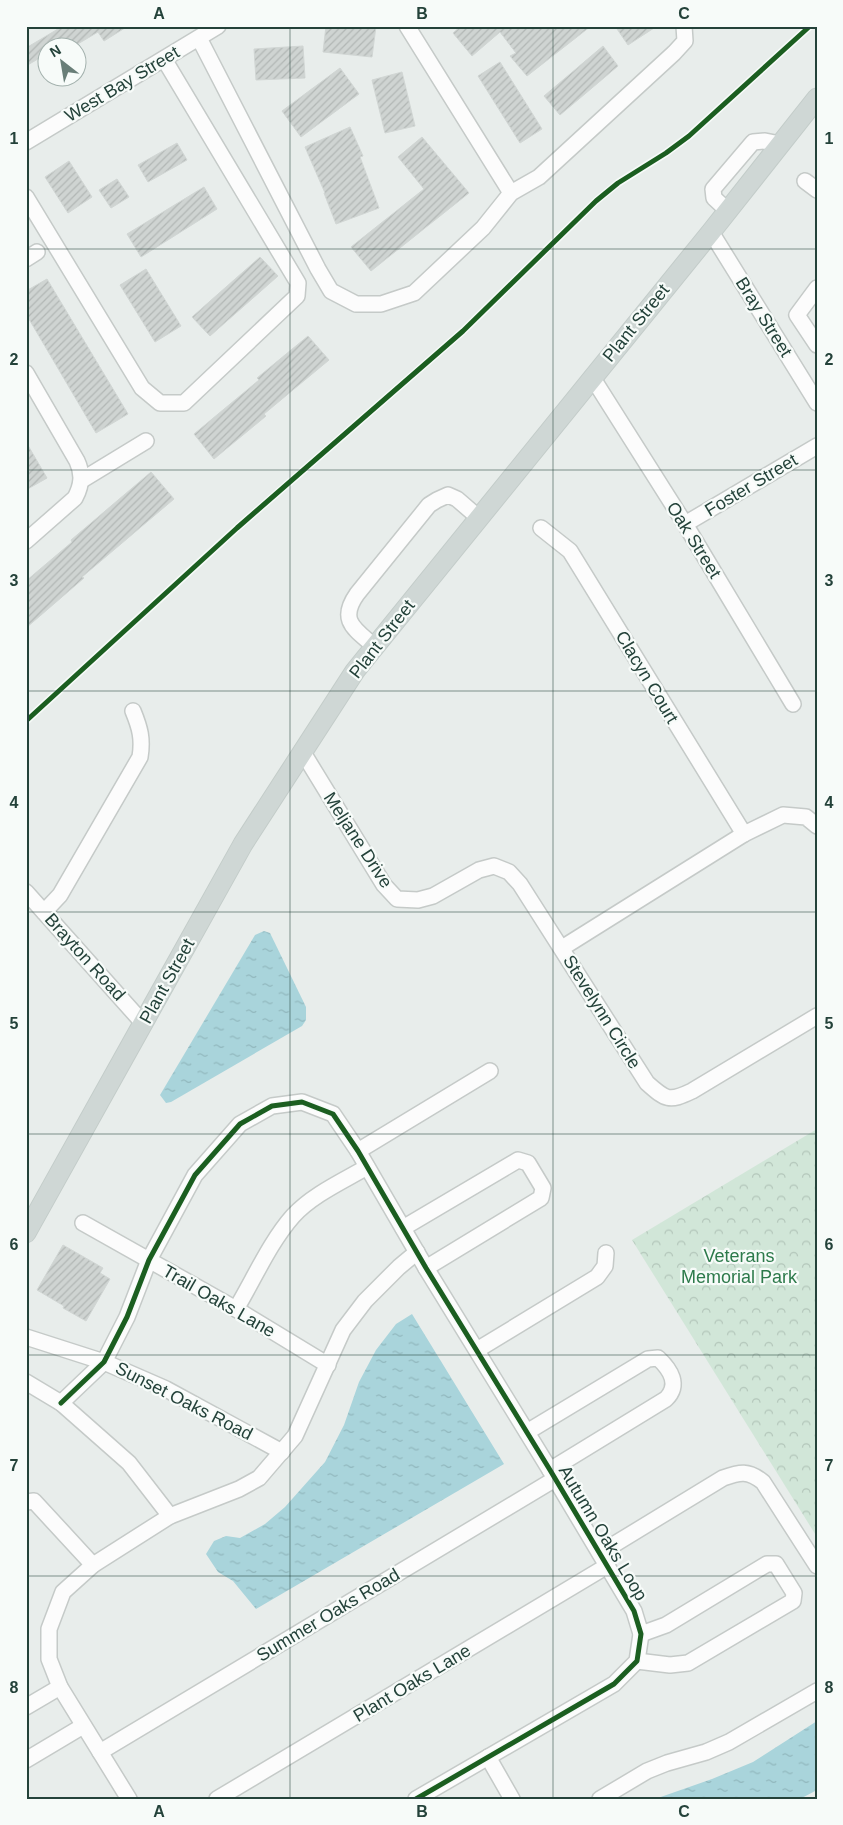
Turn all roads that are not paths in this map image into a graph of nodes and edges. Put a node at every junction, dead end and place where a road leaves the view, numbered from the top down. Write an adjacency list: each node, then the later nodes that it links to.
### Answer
1 (218, 26): 4 (street, West Bay Street)
2 (407, 26): 9 (street)
3 (684, 26): 9 (street)
4 (198, 38): 5 (street, West Bay Street); 9 (street)
5 (164, 58): 7 (street, West Bay Street); 10 (street)
6 (817, 98): 8 (main road, Plant Street)
7 (26, 142)
8 (780, 144): 11 (main road, Plant Street); 11 (street)
9 (511, 193)
10 (26, 197)
11 (728, 211): 12 (main road, Plant Street)
12 (711, 232): 16 (main road, Plant Street); 17 (street, Bray Street)
13 (817, 288): 14 (street)
14 (817, 345)
15 (26, 373): 20 (street)
16 (592, 378): 21 (main road, Plant Street); 22 (street, Oak Street)
17 (817, 403)
18 (146, 441): 20 (street)
19 (817, 446): 22 (street, Foster Street)
20 (82, 480): 24 (street)
21 (479, 518): 25 (main road, Plant Street); 25 (street)
22 (685, 524): 26 (street, Oak Street)
23 (541, 528): 30 (street, Clacyn Court)
24 (26, 540)
25 (375, 647): 28 (main road, Plant Street)
26 (793, 704)
27 (133, 711): 32 (street)
28 (302, 751): 33 (street, Meljane Drive); 35 (main road, Plant Street)
29 (817, 826): 30 (street, Stevelynn Circle)
30 (744, 834): 33 (street, Stevelynn Circle)
31 (26, 892): 32 (street, Brayton Road)
32 (44, 912): 35 (street, Brayton Road)
33 (562, 948): 34 (street, Stevelynn Circle)
34 (817, 1016)
35 (143, 1023): 41 (main road, Plant Street)
36 (490, 1071): 37 (street)
37 (358, 1151): 38 (street, Autumn Oaks Loop); 44 (street, Autumn Oaks Loop)
38 (367, 1167): 40 (street, Autumn Oaks Loop); 46 (street)
39 (83, 1223): 44 (street, Trail Oaks Lane)
40 (403, 1228): 42 (street, Autumn Oaks Loop); 45 (street)
41 (26, 1233)
42 (417, 1252): 45 (street, Autumn Oaks Loop); 50 (street)
43 (606, 1253): 48 (street)
44 (149, 1260): 46 (street, Trail Oaks Lane); 49 (street, Autumn Oaks Loop)
45 (426, 1268): 48 (street, Autumn Oaks Loop)
46 (236, 1309): 50 (street, Trail Oaks Lane)
47 (26, 1337): 49 (street, Sunset Oaks Road)
48 (477, 1350): 53 (street, Autumn Oaks Loop)
49 (104, 1362): 52 (street, Autumn Oaks Loop); 54 (street, Sunset Oaks Road)
50 (328, 1365): 54 (street)
51 (26, 1382): 52 (street)
52 (61, 1403): 57 (street)
53 (526, 1432): 55 (street, Autumn Oaks Loop); 55 (street, Summer Oaks Road)
54 (282, 1452): 57 (street)
55 (553, 1474): 58 (street, Autumn Oaks Loop); 67 (street, Summer Oaks Road)
56 (26, 1502): 59 (street)
57 (170, 1516): 59 (street)
58 (603, 1560): 60 (street, Plant Oaks Lane); 61 (street, Autumn Oaks Loop); 71 (street, Plant Oaks Lane)
59 (93, 1565): 63 (street)
60 (817, 1566)
61 (641, 1634): 62 (street, Autumn Oaks Loop); 62 (street)
62 (637, 1661): 68 (street)
63 (60, 1687): 65 (street); 66 (street)
64 (817, 1691): 74 (street)
65 (26, 1708)
66 (83, 1726): 67 (street); 69 (street)
67 (100, 1752): 70 (street)
68 (488, 1757): 72 (street); 73 (street)
69 (26, 1760)
70 (129, 1799)
71 (217, 1799)
72 (416, 1799)
73 (512, 1799)
74 (600, 1799)

